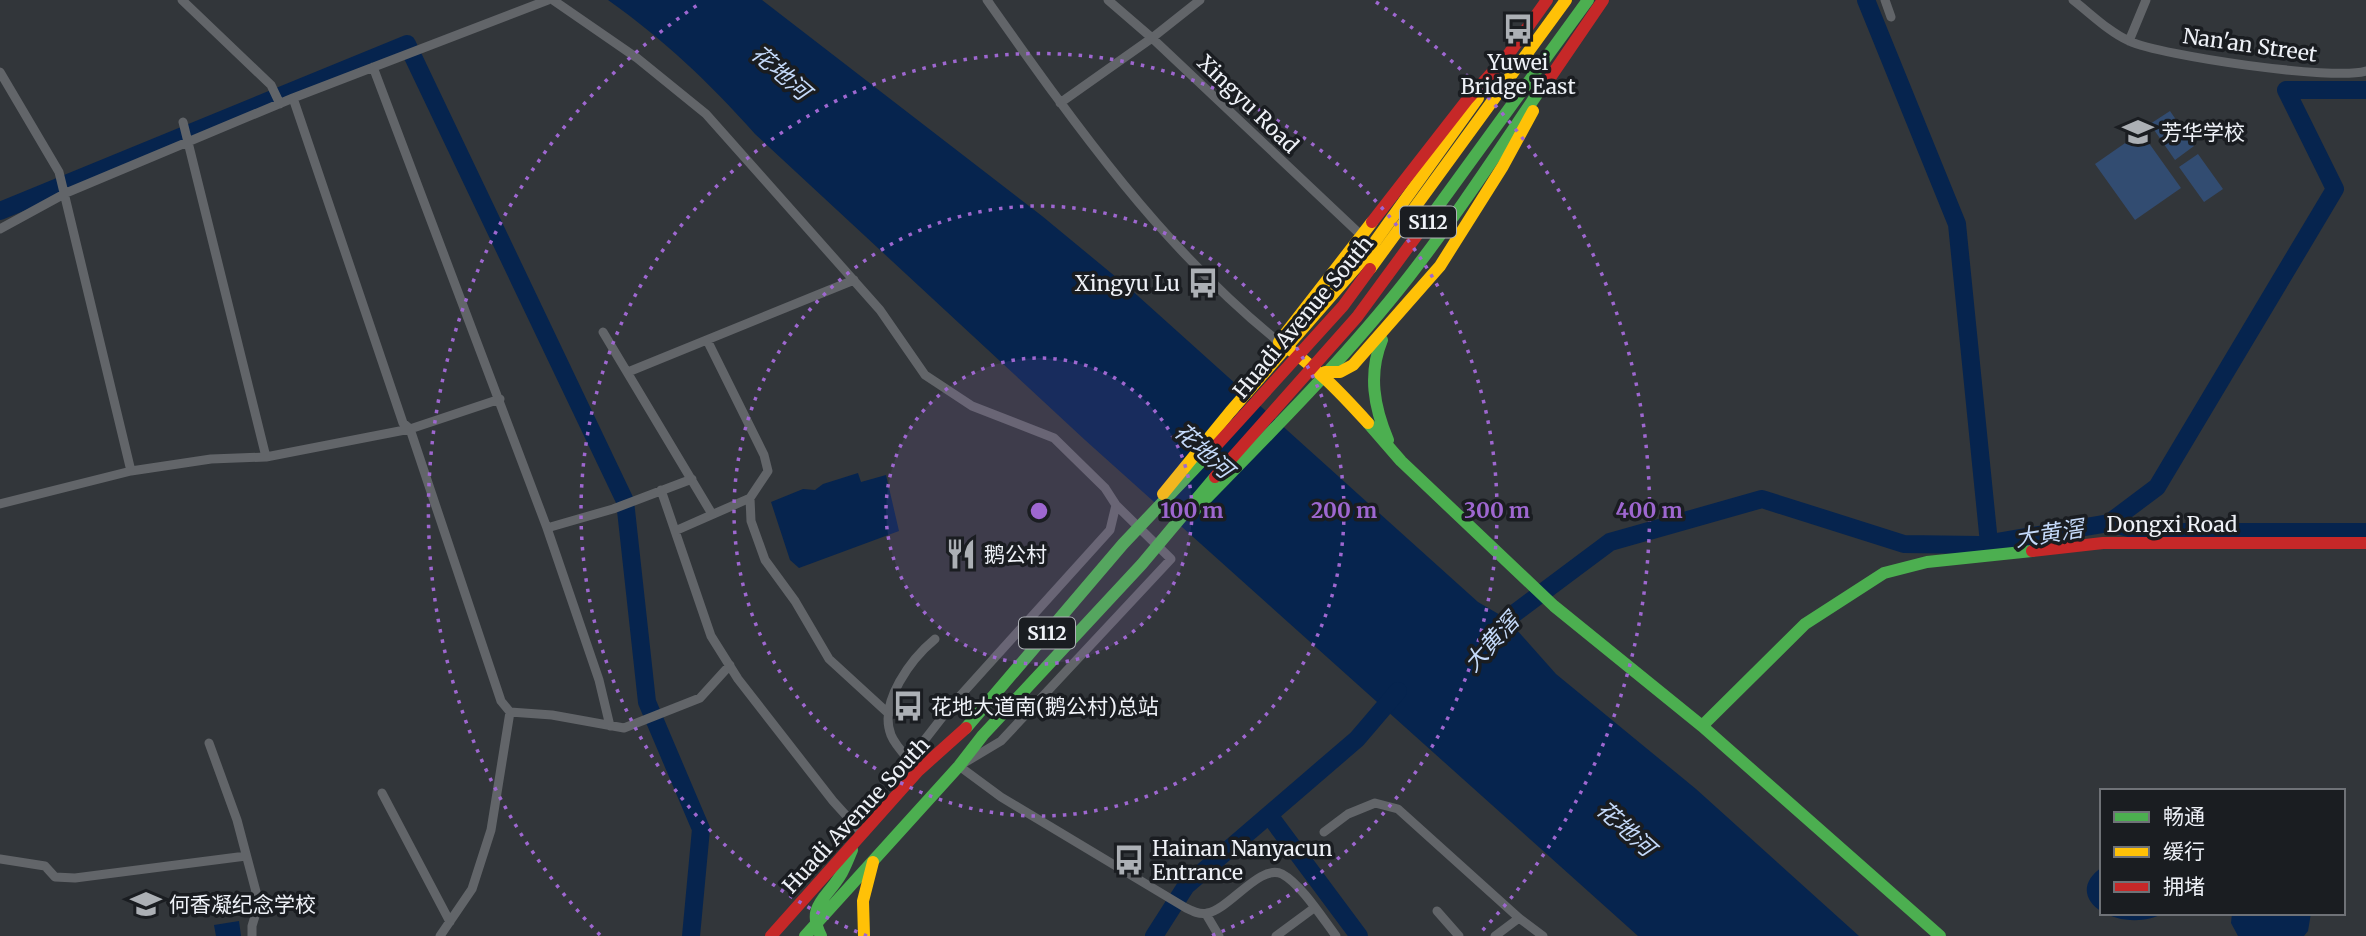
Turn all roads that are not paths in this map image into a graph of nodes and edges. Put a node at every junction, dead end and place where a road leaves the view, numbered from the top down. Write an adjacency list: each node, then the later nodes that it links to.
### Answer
1 (181, 0): 23 (street)
2 (550, 0): 17 (street); 29 (street)
3 (987, 0): 22 (street)
4 (1108, 0): 14 (street, Xingyu Road)
5 (1200, 0): 14 (street)
6 (1548, 0): 16 (main road, Huadi Avenue South)
7 (1566, 0): 50 (main road, Huadi Avenue South / S112)
8 (1588, 0): 51 (main road, Huadi Avenue South / S112)
9 (1602, 0): 20 (main road)
10 (1885, 0): 13 (street)
11 (2073, 0): 15 (street)
12 (2146, 0): 15 (street)
13 (1891, 17)
14 (1152, 37): 22 (street); 28 (street, Xingyu Road)
15 (2129, 41): 18 (street, Nan'an Street)
16 (1508, 55): 28 (main road, Huadi Avenue South); 50 (main road)
17 (373, 67): 21 (street); 36 (street)
18 (2366, 71)
19 (0, 72): 26 (street)
20 (1546, 81): 30 (main road); 51 (main road)
21 (293, 98): 23 (street); 37 (street)
22 (1060, 103): 33 (street)
23 (280, 104): 25 (street)
24 (183, 122): 25 (street)
25 (189, 142): 26 (street); 38 (street)
26 (66, 193): 27 (street); 40 (street)
27 (0, 229)
28 (1362, 236): 33 (main road, Huadi Avenue South)
29 (854, 280): 32 (street); 45 (street)
30 (1390, 324): 34 (main road); 39 (main road)
31 (603, 332): 35 (street)
32 (707, 340): 35 (street); 43 (street)
33 (1279, 342): 34 (main road)
34 (1318, 370): 39 (main road)
35 (628, 372): 41 (street)
36 (500, 399): 37 (street); 47 (street)
37 (410, 429): 38 (street); 54 (street)
38 (267, 457): 40 (street)
39 (1401, 461): 57 (main road)
40 (131, 471): 44 (street)
41 (692, 479): 42 (street); 46 (street)
42 (661, 490): 47 (street); 48 (street)
43 (750, 498): 46 (street); 55 (street)
44 (0, 504)
45 (1116, 505): 59 (street); 60 (street)
46 (712, 514): 48 (street)
47 (547, 528): 56 (street)
48 (675, 531): 53 (street)
49 (2366, 542): 57 (main road, Dongxi Road)
50 (1123, 544): 61 (main road, Huadi Avenue South / S112)
51 (1142, 564): 60 (main road, Huadi Avenue South / S112)
52 (935, 639): 55 (street)
53 (730, 665): 56 (street); 64 (street)
54 (510, 712): 56 (street); 72 (street)
55 (889, 714): 59 (street)
56 (610, 726)
57 (1702, 726): 85 (main road)
58 (209, 743): 65 (street)
59 (909, 760): 61 (street)
60 (959, 766): 66 (main road, Huadi Avenue South / S112); 70 (street)
61 (918, 771): 64 (main road, Huadi Avenue South / S112)
62 (382, 793): 72 (street)
63 (1324, 832): 71 (street)
64 (859, 836): 66 (main road); 73 (main road); 76 (main road, Huadi Avenue South / S112)
65 (246, 856): 67 (street); 74 (street)
66 (875, 858): 73 (main road, Huadi Avenue South); 78 (main road)
67 (0, 859)
68 (1314, 908): 70 (street); 80 (street); 81 (street)
69 (1437, 911): 82 (street)
70 (1201, 913): 79 (street)
71 (1520, 918): 83 (street); 84 (street)
72 (450, 922): 75 (street)
73 (819, 930): 77 (main road, Huadi Avenue South)
74 (252, 936)
75 (440, 936)
76 (771, 936)
77 (805, 936)
78 (864, 936)
79 (1219, 936)
80 (1276, 936)
81 (1336, 936)
82 (1459, 936)
83 (1495, 936)
84 (1543, 936)
85 (1940, 936)

